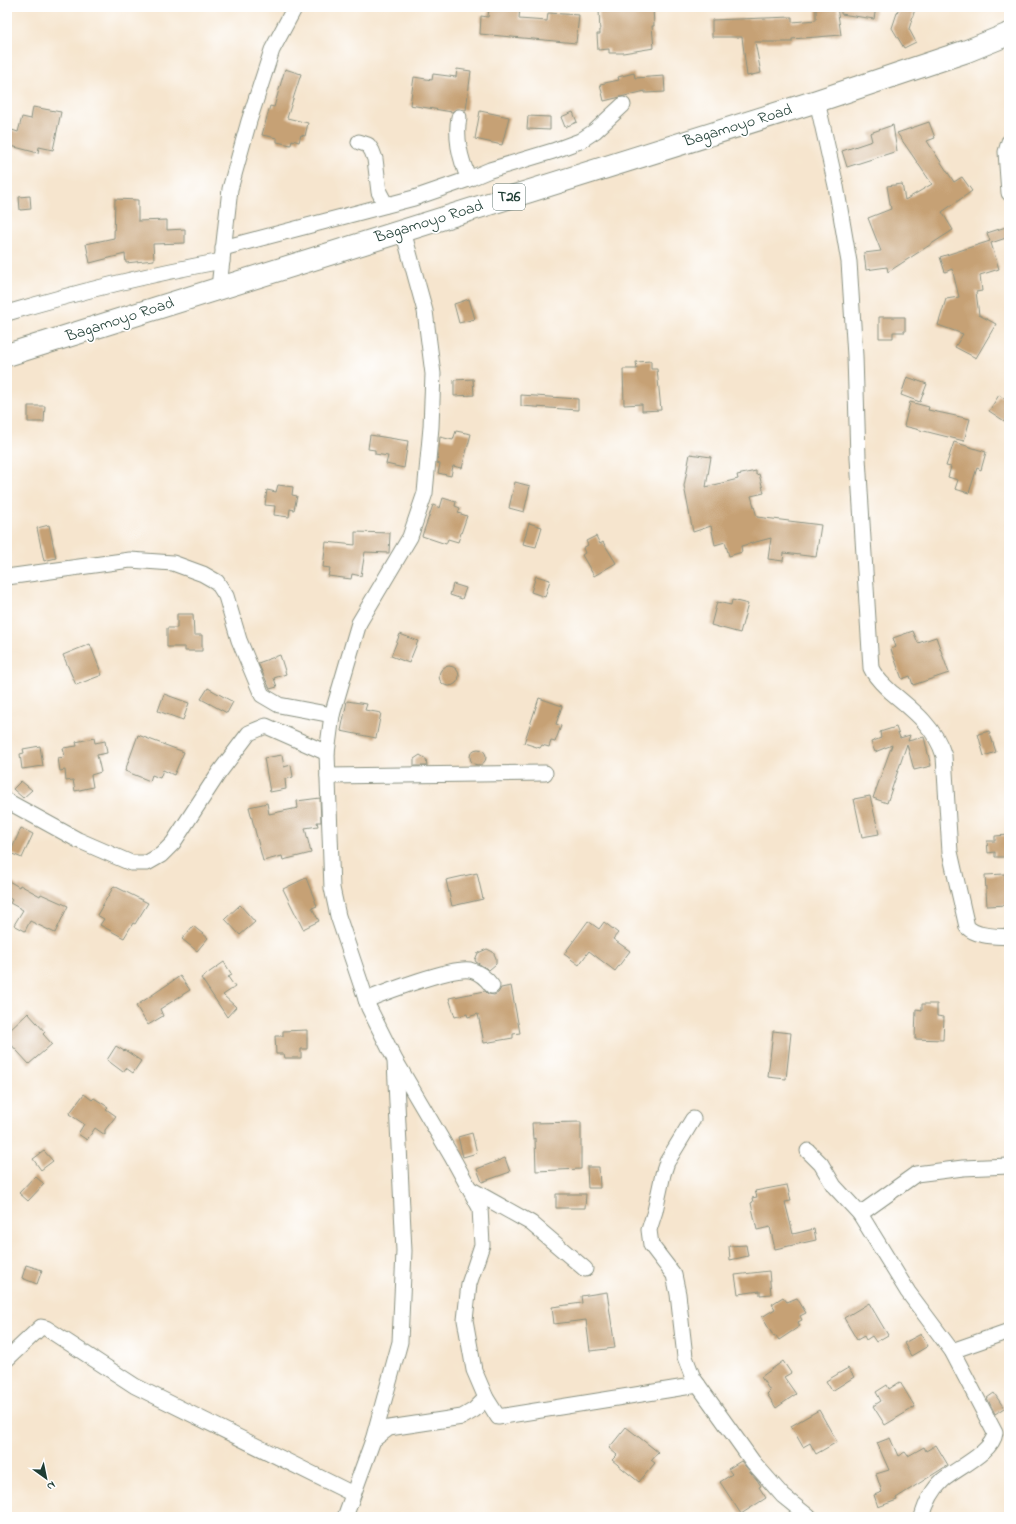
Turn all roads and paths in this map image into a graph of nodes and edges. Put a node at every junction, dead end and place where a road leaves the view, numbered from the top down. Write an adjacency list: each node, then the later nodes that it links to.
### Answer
1 (295, 7): 12 (street)
2 (1009, 34): 3 (highway, Bagamoyo Road / T26)
3 (817, 101): 11 (highway, Bagamoyo Road / T26); 22 (street)
4 (623, 105): 8 (street)
5 (458, 117): 8 (street)
6 (359, 142): 10 (street)
7 (1009, 142): 9 (street)
8 (469, 179): 10 (street)
9 (1009, 193)
10 (386, 205): 12 (street)
11 (403, 230): 13 (highway, Bagamoyo Road / T26); 17 (street)
12 (223, 255): 13 (street); 14 (street)
13 (219, 287): 15 (highway, Bagamoyo Road / T26)
14 (7, 313)
15 (7, 355)
16 (7, 577): 17 (street)
17 (332, 715): 18 (street)
18 (327, 753): 20 (street); 21 (street)
19 (545, 773): 20 (street)
20 (328, 776): 24 (street)
21 (7, 801)
22 (1009, 937)
23 (492, 986): 24 (street)
24 (366, 1000): 25 (street)
25 (395, 1060): 29 (street); 37 (street)
26 (693, 1119): 35 (street)
27 (808, 1151): 30 (street)
28 (1009, 1166): 30 (street)
29 (470, 1189): 31 (street); 36 (street)
30 (860, 1214): 33 (street)
31 (585, 1269)
32 (1009, 1331): 33 (street)
33 (952, 1351): 41 (street)
34 (7, 1359): 38 (street)
35 (698, 1385): 36 (street); 40 (street)
36 (486, 1398): 37 (street)
37 (373, 1440): 38 (street)
38 (352, 1494): 39 (street)
39 (345, 1517)
40 (809, 1517)
41 (922, 1517)

